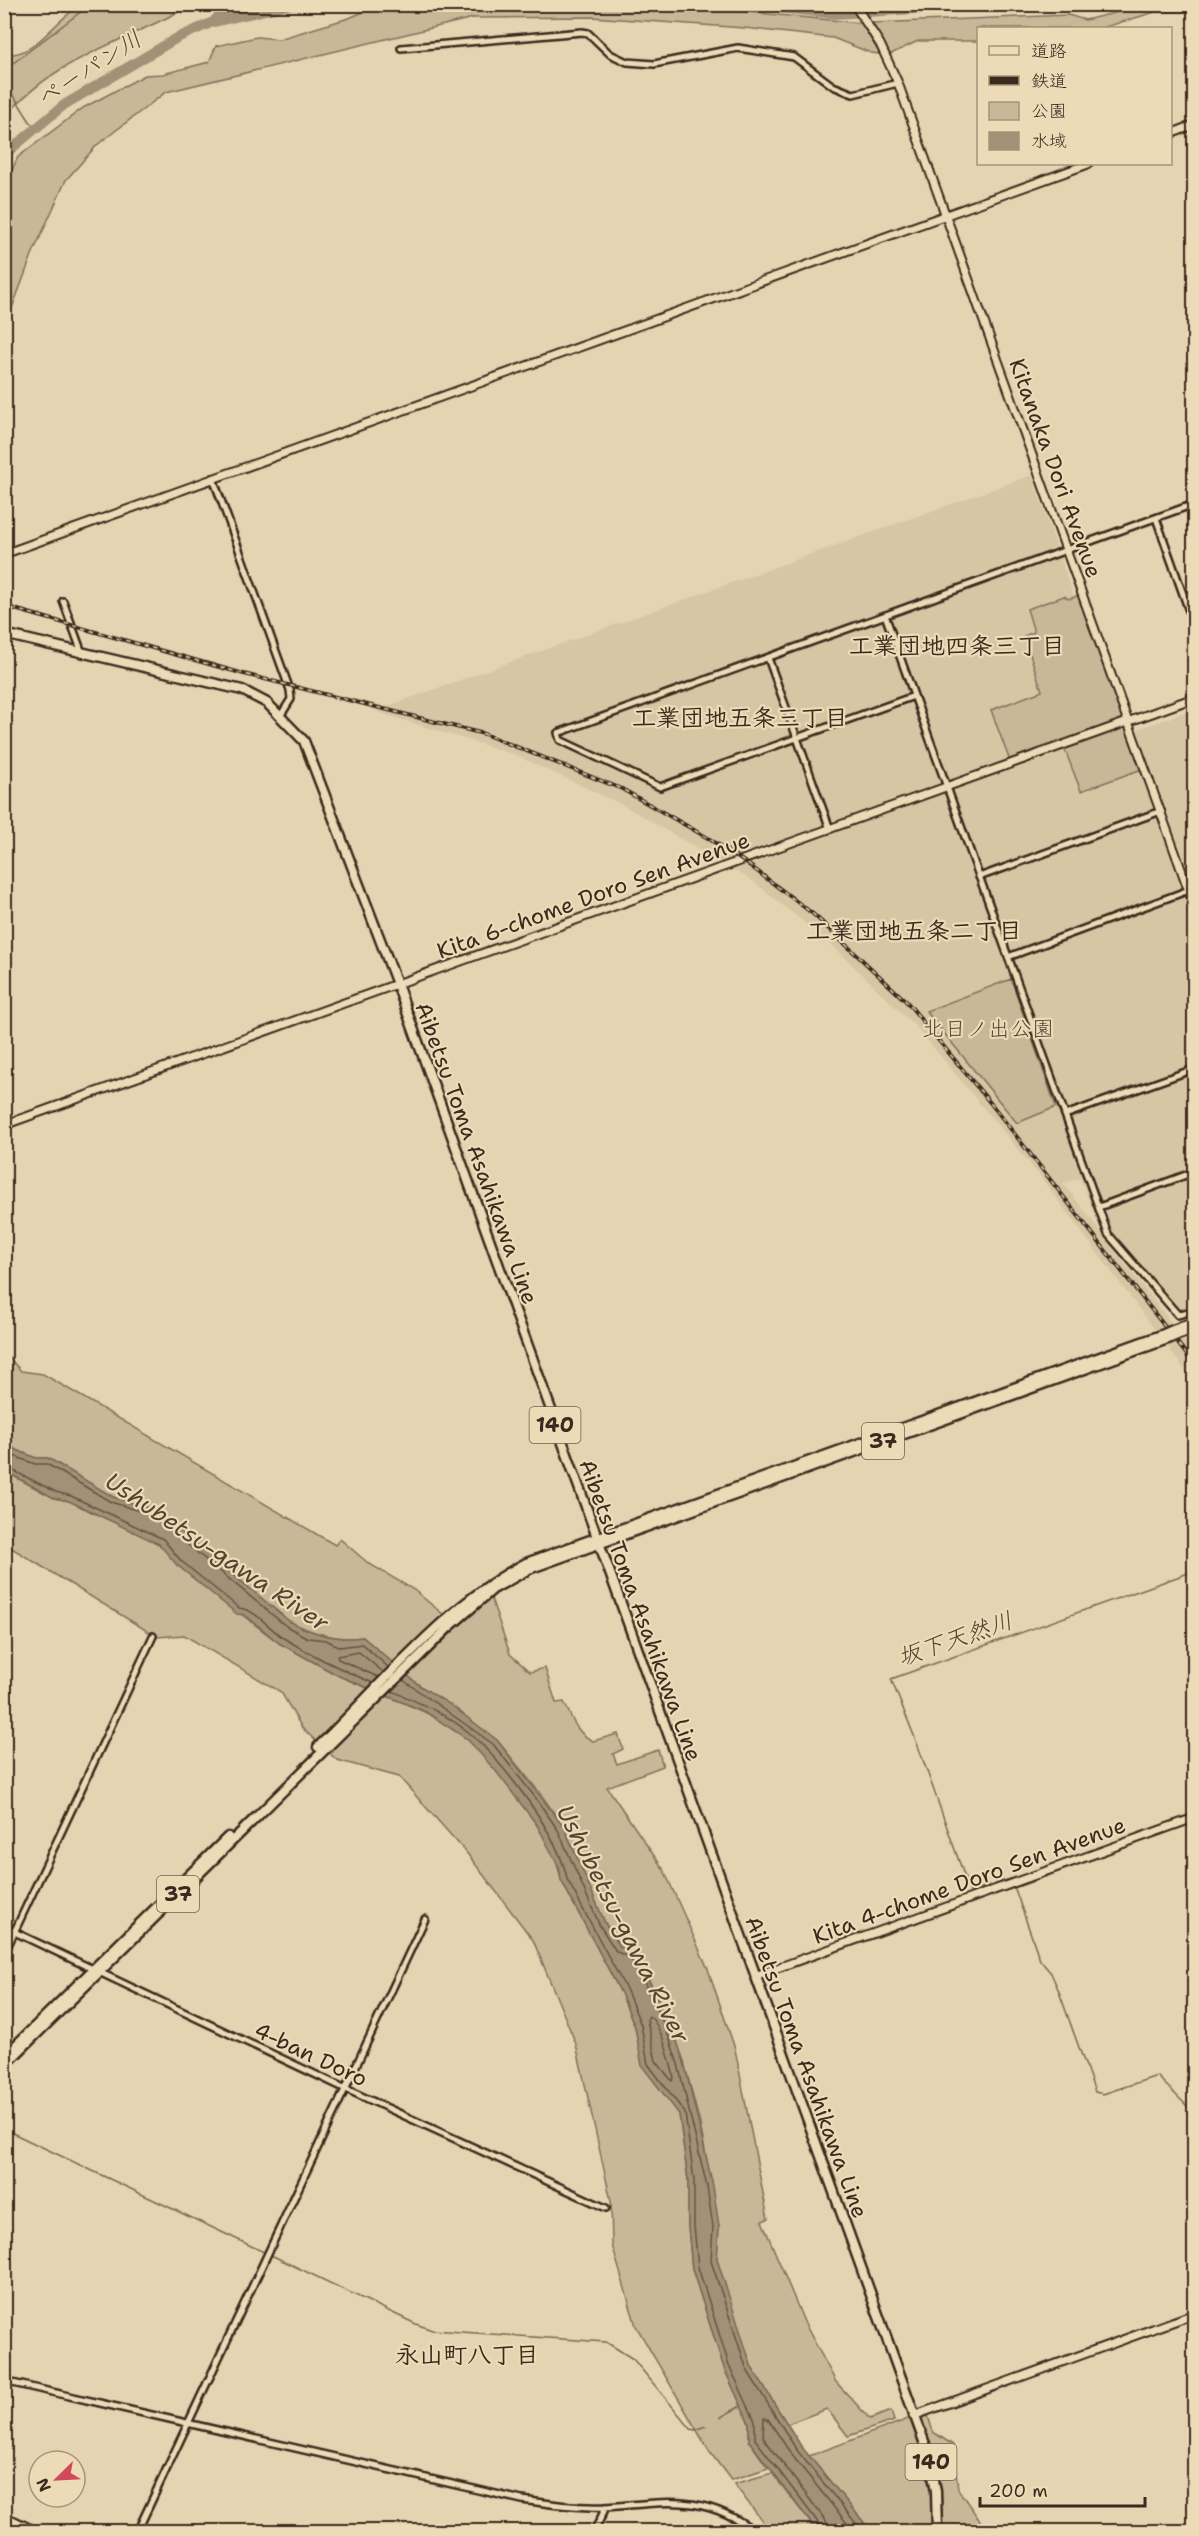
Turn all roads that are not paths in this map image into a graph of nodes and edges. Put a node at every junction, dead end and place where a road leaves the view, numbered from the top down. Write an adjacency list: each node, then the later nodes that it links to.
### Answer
1 (854, 4): 3 (street, Kitanaka Dori Avenue)
2 (401, 48): 3 (street)
3 (898, 83): 7 (street, Kitanaka Dori Avenue)
4 (1194, 125): 5 (street)
5 (1172, 133)
6 (1086, 165): 7 (street)
7 (946, 215): 8 (street); 11 (street, Kitanaka Dori Avenue)
8 (213, 478): 12 (street); 23 (street)
9 (1194, 504): 10 (street)
10 (1156, 518): 11 (street); 15 (street)
11 (1066, 549): 16 (street); 24 (street, Kitanaka Dori Avenue)
12 (4, 554)
13 (1194, 600): 15 (street)
14 (63, 601): 19 (street)
15 (1187, 603): 17 (street)
16 (885, 615): 20 (street); 21 (street)
17 (1194, 625)
18 (4, 634): 19 (main road, Aibetsu Toma Asahikawa Line / 140)
19 (81, 650): 23 (main road, Aibetsu Toma Asahikawa Line / 140)
20 (768, 658): 25 (street); 25 (street)
21 (914, 696): 25 (street); 26 (street)
22 (1194, 698): 24 (street, Kita 6-chome Doro Sen Avenue)
23 (281, 715): 33 (main road, Aibetsu Toma Asahikawa Line / 140)
24 (1128, 722): 26 (street, Kita 6-chome Doro Sen Avenue); 27 (street, Kitanaka Dori Avenue)
25 (797, 739): 28 (street)
26 (947, 787): 28 (street, Kita 6-chome Doro Sen Avenue); 29 (street)
27 (1161, 812): 29 (street); 30 (street, Kitanaka Dori Avenue)
28 (830, 829): 33 (street, Kita 6-chome Doro Sen Avenue)
29 (979, 877): 32 (street)
30 (1189, 890): 31 (street, Kitanaka Dori Avenue); 32 (street)
31 (1194, 905)
32 (1008, 957): 35 (street)
33 (397, 984): 36 (street, Kita 6-chome Doro Sen Avenue); 43 (main road, Aibetsu Toma Asahikawa Line / 140)
34 (1194, 1069): 35 (street)
35 (1065, 1115): 38 (street)
36 (4, 1125)
37 (1194, 1172): 38 (street)
38 (1099, 1207): 39 (street)
39 (1194, 1310)
40 (1194, 1322): 42 (main road, 37)
41 (1194, 1329): 42 (main road, 37)
42 (1175, 1332): 43 (main road, 37, bridge)
43 (597, 1541): 50 (main road, 37); 51 (main road, Aibetsu Toma Asahikawa Line / 140)
44 (153, 1636): 48 (street)
45 (1194, 1818): 51 (street, Kita 4-chome Doro Sen Avenue)
46 (425, 1919): 54 (street)
47 (4, 1927): 48 (street, 4-ban Doro)
48 (15, 1932): 49 (street); 50 (street, 4-ban Doro)
49 (4, 1954)
50 (97, 1970): 52 (main road, 37); 53 (main road, 37); 54 (street, 4-ban Doro)
51 (755, 1976): 58 (main road, Aibetsu Toma Asahikawa Line / 140)
52 (4, 2057)
53 (4, 2066)
54 (345, 2089): 55 (street, 4-ban Doro); 59 (street)
55 (606, 2208)
56 (1194, 2314): 58 (street)
57 (4, 2381): 59 (street)
58 (913, 2416): 66 (main road, Aibetsu Toma Asahikawa Line / 140)
59 (188, 2423): 60 (street); 63 (street)
60 (606, 2507): 64 (street); 65 (street)
61 (4, 2516): 62 (street)
62 (37, 2532)
63 (137, 2532)
64 (594, 2532)
65 (756, 2532)
66 (937, 2532)

